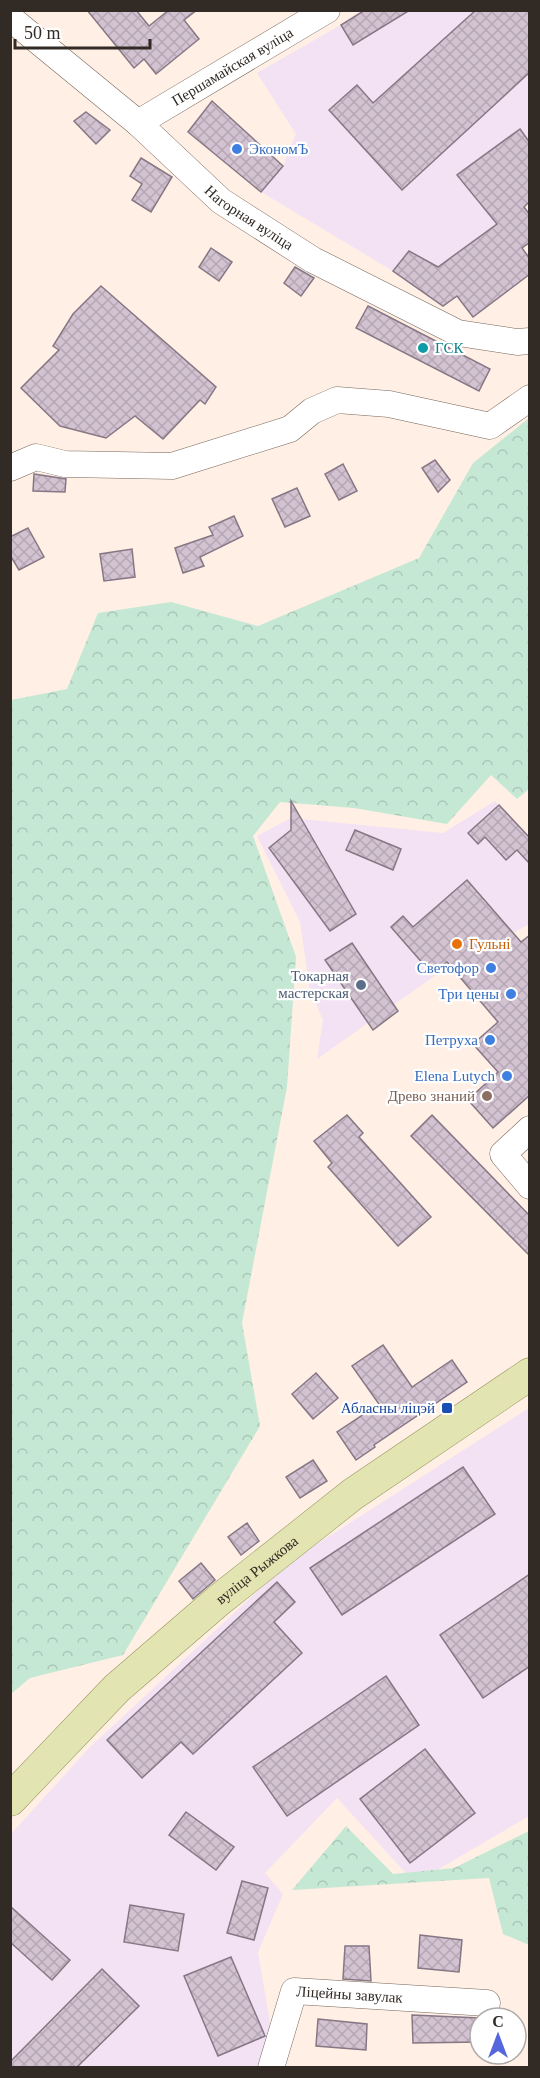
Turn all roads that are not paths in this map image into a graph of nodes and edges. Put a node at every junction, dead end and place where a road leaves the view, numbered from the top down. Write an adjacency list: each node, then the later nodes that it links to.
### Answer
1 (327, 10): 3 (street, Першамайская вуліца)
2 (10, 18): 3 (street, Нагорная вуліца)
3 (138, 123): 4 (street, Нагорная вуліца)
4 (530, 341)
5 (530, 398): 6 (street)
6 (10, 468)
7 (530, 1129): 8 (street)
8 (530, 1186)
9 (530, 1374): 10 (main road, вуліца Рыжкова)
10 (10, 1800)
11 (487, 2003): 12 (street, Ліцейны завулак)
12 (272, 2067)

